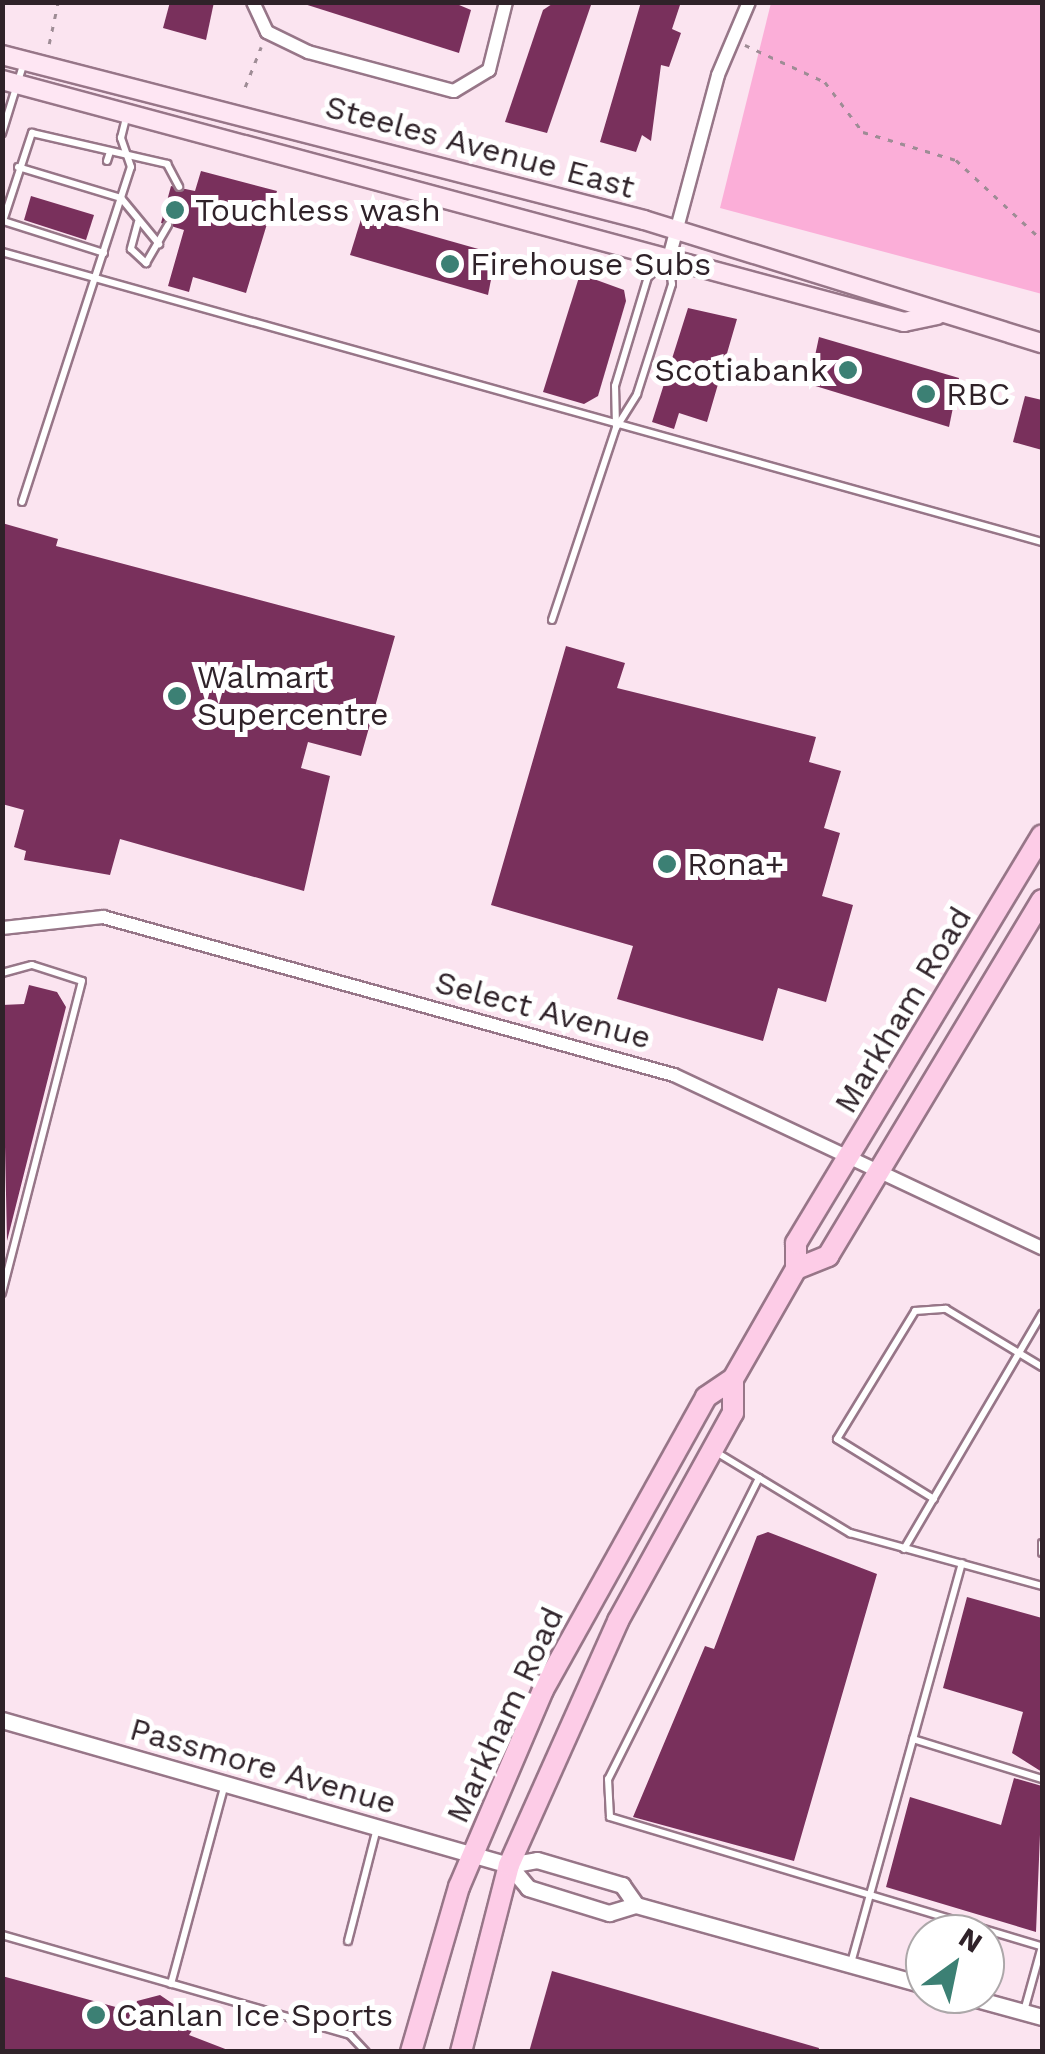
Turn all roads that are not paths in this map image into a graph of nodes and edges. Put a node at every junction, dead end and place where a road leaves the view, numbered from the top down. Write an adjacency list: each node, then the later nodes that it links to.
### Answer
1 (252, 2): 2 (street)
2 (506, 2)
3 (749, 2): 27 (street)
4 (2, 55): 5 (main road, Steeles Avenue East)
5 (25, 60): 6 (lane); 27 (main road, Steeles Avenue East)
6 (10, 82): 7 (main road, Steeles Avenue East); 8 (lane)
7 (128, 112): 12 (lane); 31 (main road, Steeles Avenue East)
8 (2, 133)
9 (92, 147): 10 (lane); 11 (lane); 15 (lane)
10 (110, 152): 12 (lane); 13 (lane)
11 (89, 156)
12 (127, 156): 22 (lane); 24 (lane)
13 (107, 162)
14 (45, 164): 17 (lane)
15 (18, 167): 17 (lane); 30 (lane)
16 (63, 170): 19 (lane)
17 (41, 174): 19 (lane)
18 (83, 176): 21 (lane)
19 (60, 180): 21 (lane)
20 (101, 180): 23 (lane)
21 (80, 186): 23 (lane)
22 (179, 187)
23 (98, 191): 24 (lane)
24 (121, 198): 25 (lane); 30 (lane)
25 (138, 222): 28 (lane); 28 (lane)
26 (168, 225): 28 (lane)
27 (676, 230): 31 (street); 33 (main road, Steeles Avenue East)
28 (159, 244)
29 (2, 252): 32 (lane)
30 (104, 253): 32 (lane)
31 (669, 258): 33 (main road, Steeles Avenue East); 35 (lane); 35 (lane)
32 (94, 278): 35 (lane); 36 (lane)
33 (937, 315): 34 (main road, Steeles Avenue East)
34 (1042, 343)
35 (616, 428): 37 (lane); 38 (lane)
36 (22, 502)
37 (1042, 542)
38 (552, 620)
39 (1042, 835): 43 (main road, Markham Road)
40 (1042, 900): 44 (main road, Markham Road)
41 (2, 928): 43 (street, Select Avenue)
42 (2, 973): 47 (lane)
43 (852, 1154): 44 (street, Select Avenue); 46 (main road, Markham Road)
44 (883, 1170): 45 (street, Select Avenue); 46 (main road, Markham Road)
45 (1042, 1248)
46 (796, 1269): 51 (main road, Markham Road)
47 (2, 1292)
48 (1042, 1314): 49 (lane)
49 (1019, 1353): 50 (lane); 54 (lane); 54 (lane)
50 (1042, 1368)
51 (733, 1379): 52 (main road, Markham Road); 65 (main road, Markham Road)
52 (710, 1449): 53 (lane); 66 (main road, Markham Road)
53 (759, 1478): 56 (lane); 67 (lane)
54 (934, 1499): 56 (lane)
55 (1042, 1543): 57 (lane)
56 (904, 1550): 58 (lane)
57 (1042, 1553)
58 (962, 1562): 59 (lane); 61 (lane)
59 (1042, 1586)
60 (2, 1720): 63 (street, Passmore Avenue)
61 (913, 1739): 62 (lane); 67 (lane)
62 (1042, 1779)
63 (225, 1784): 64 (street, Passmore Avenue); 74 (lane)
64 (377, 1827): 65 (street, Passmore Avenue); 70 (lane)
65 (472, 1854): 66 (street, Passmore Avenue); 79 (main road, Markham Road)
66 (509, 1865): 68 (street, Passmore Avenue); 68 (street, Passmore Avenue); 80 (main road, Markham Road)
67 (869, 1898): 71 (lane); 72 (lane)
68 (636, 1905): 72 (street, Passmore Avenue)
69 (2, 1935): 74 (lane)
70 (348, 1941)
71 (1042, 1946): 76 (lane)
72 (851, 1964): 73 (street, Passmore Avenue)
73 (905, 1979)
74 (171, 1984): 78 (lane)
75 (1005, 2007): 76 (street)
76 (1023, 2012): 77 (street)
77 (1042, 2017)
78 (366, 2052)
79 (411, 2052)
80 (461, 2052)

